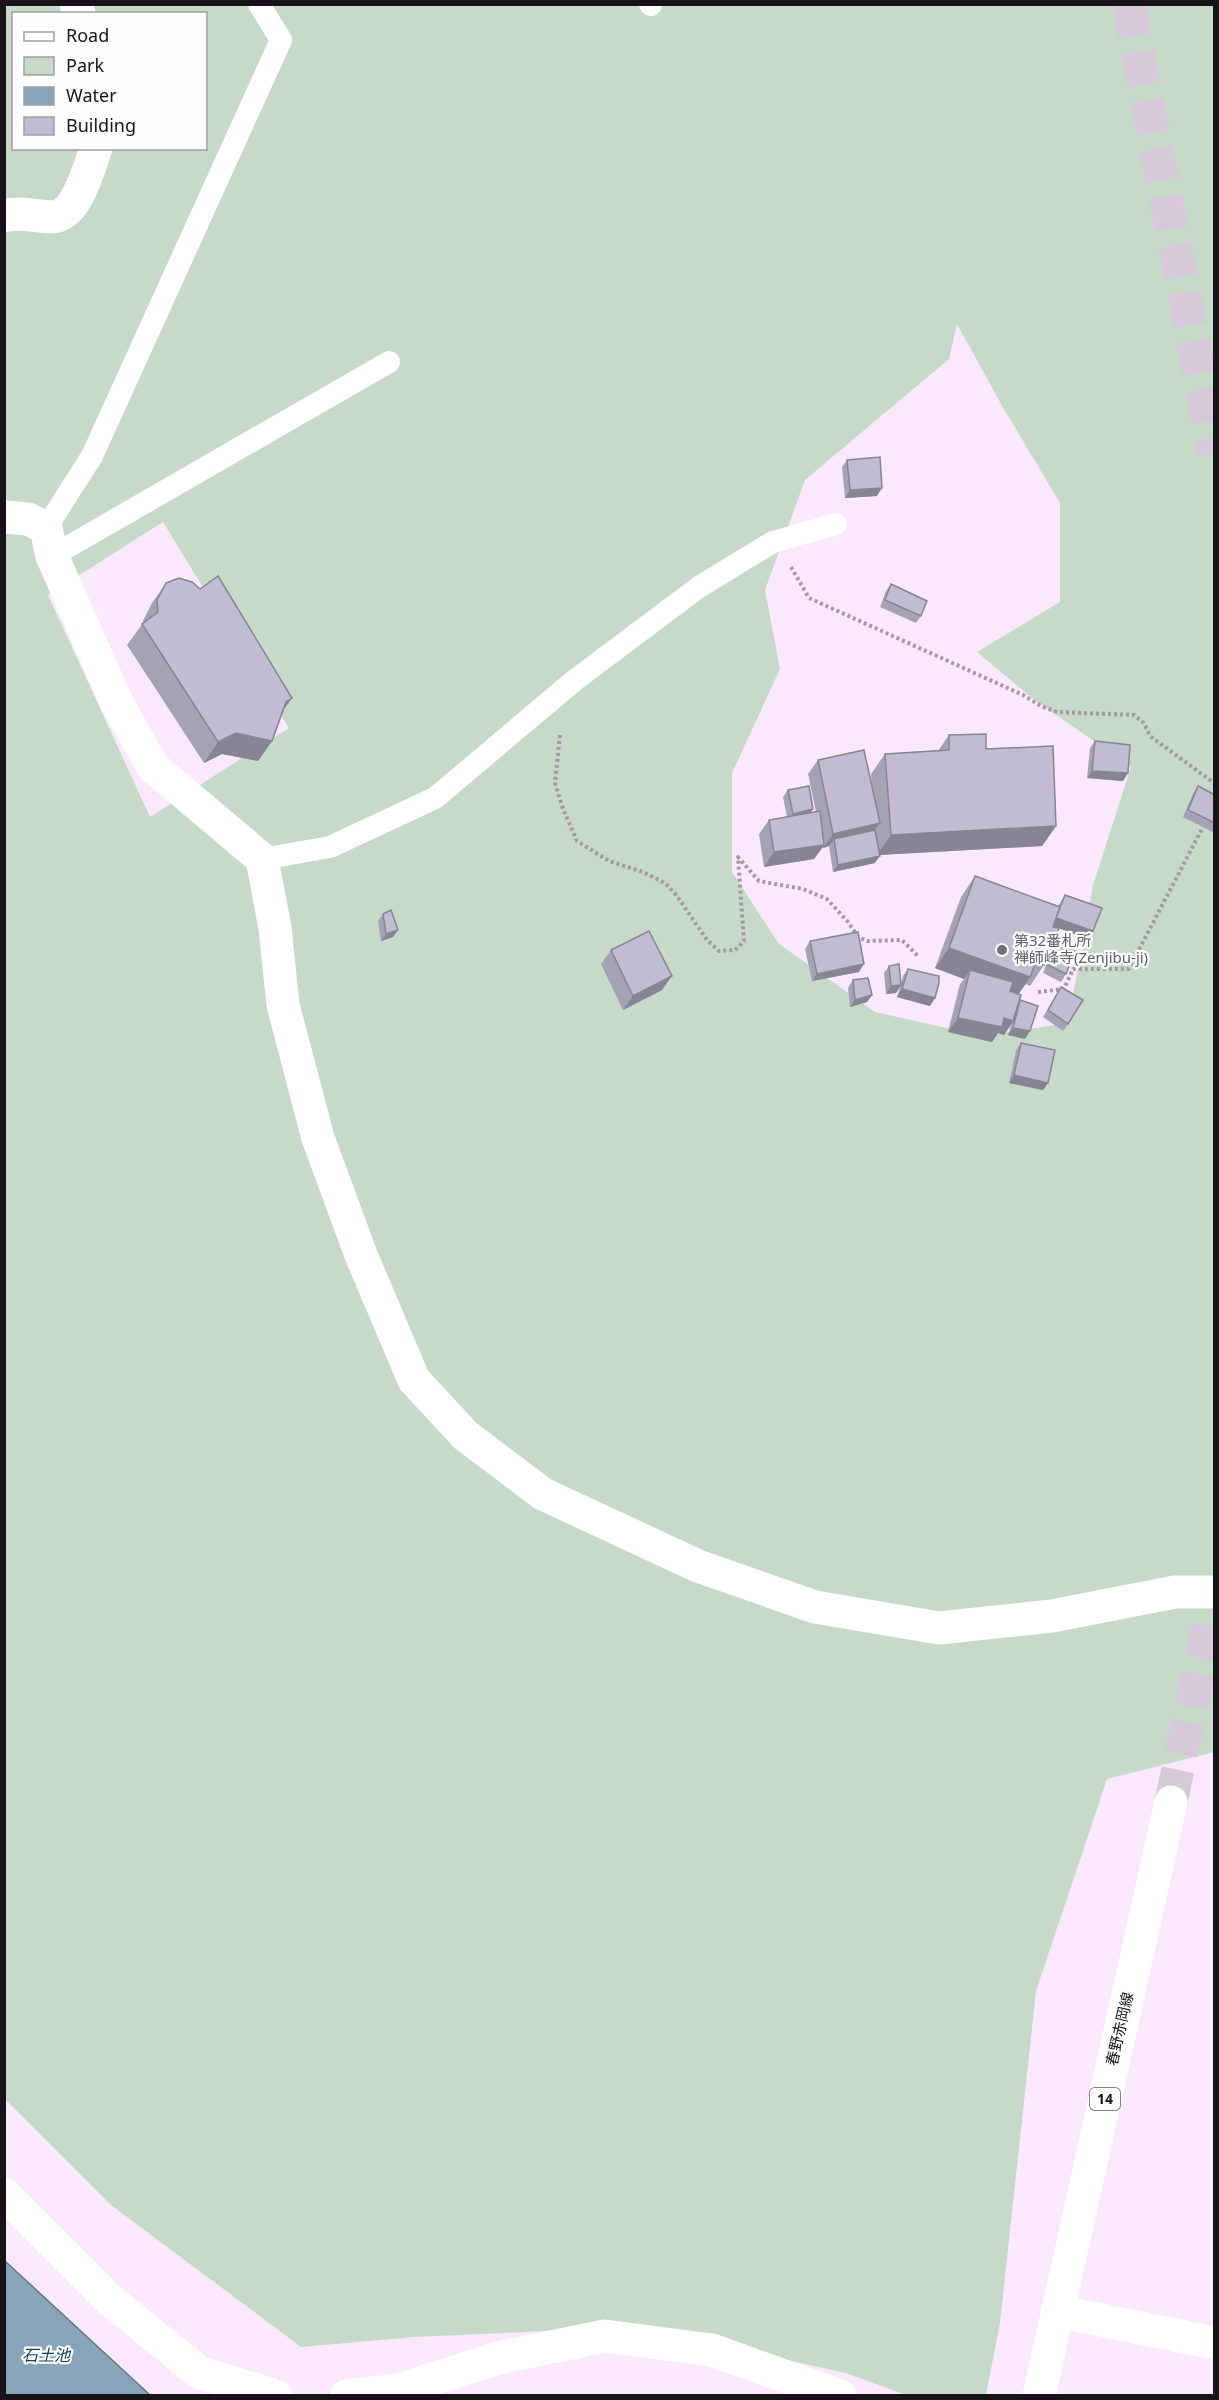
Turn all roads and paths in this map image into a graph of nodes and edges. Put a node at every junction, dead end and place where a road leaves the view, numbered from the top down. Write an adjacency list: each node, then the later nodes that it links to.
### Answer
1 (259, 4): 7 (lane)
2 (95, 150): 3 (street)
3 (4, 216)
4 (389, 362): 7 (lane)
5 (4, 517): 7 (street)
6 (836, 524): 8 (lane)
7 (49, 542): 12 (street)
8 (773, 542): 10 (path); 12 (lane)
9 (560, 733): 13 (path)
10 (1215, 783)
11 (1206, 821): 14 (path)
12 (262, 859): 15 (street)
13 (919, 957)
14 (1038, 992)
15 (1215, 1592)
16 (1171, 1802): 18 (street, 春野赤岡線 / 14)
17 (4, 2194): 20 (street)
18 (1057, 2311): 19 (street); 23 (street, 春野赤岡線 / 14)
19 (1215, 2343)
20 (276, 2396)
21 (346, 2396): 22 (street)
22 (840, 2396)
23 (1039, 2396)

